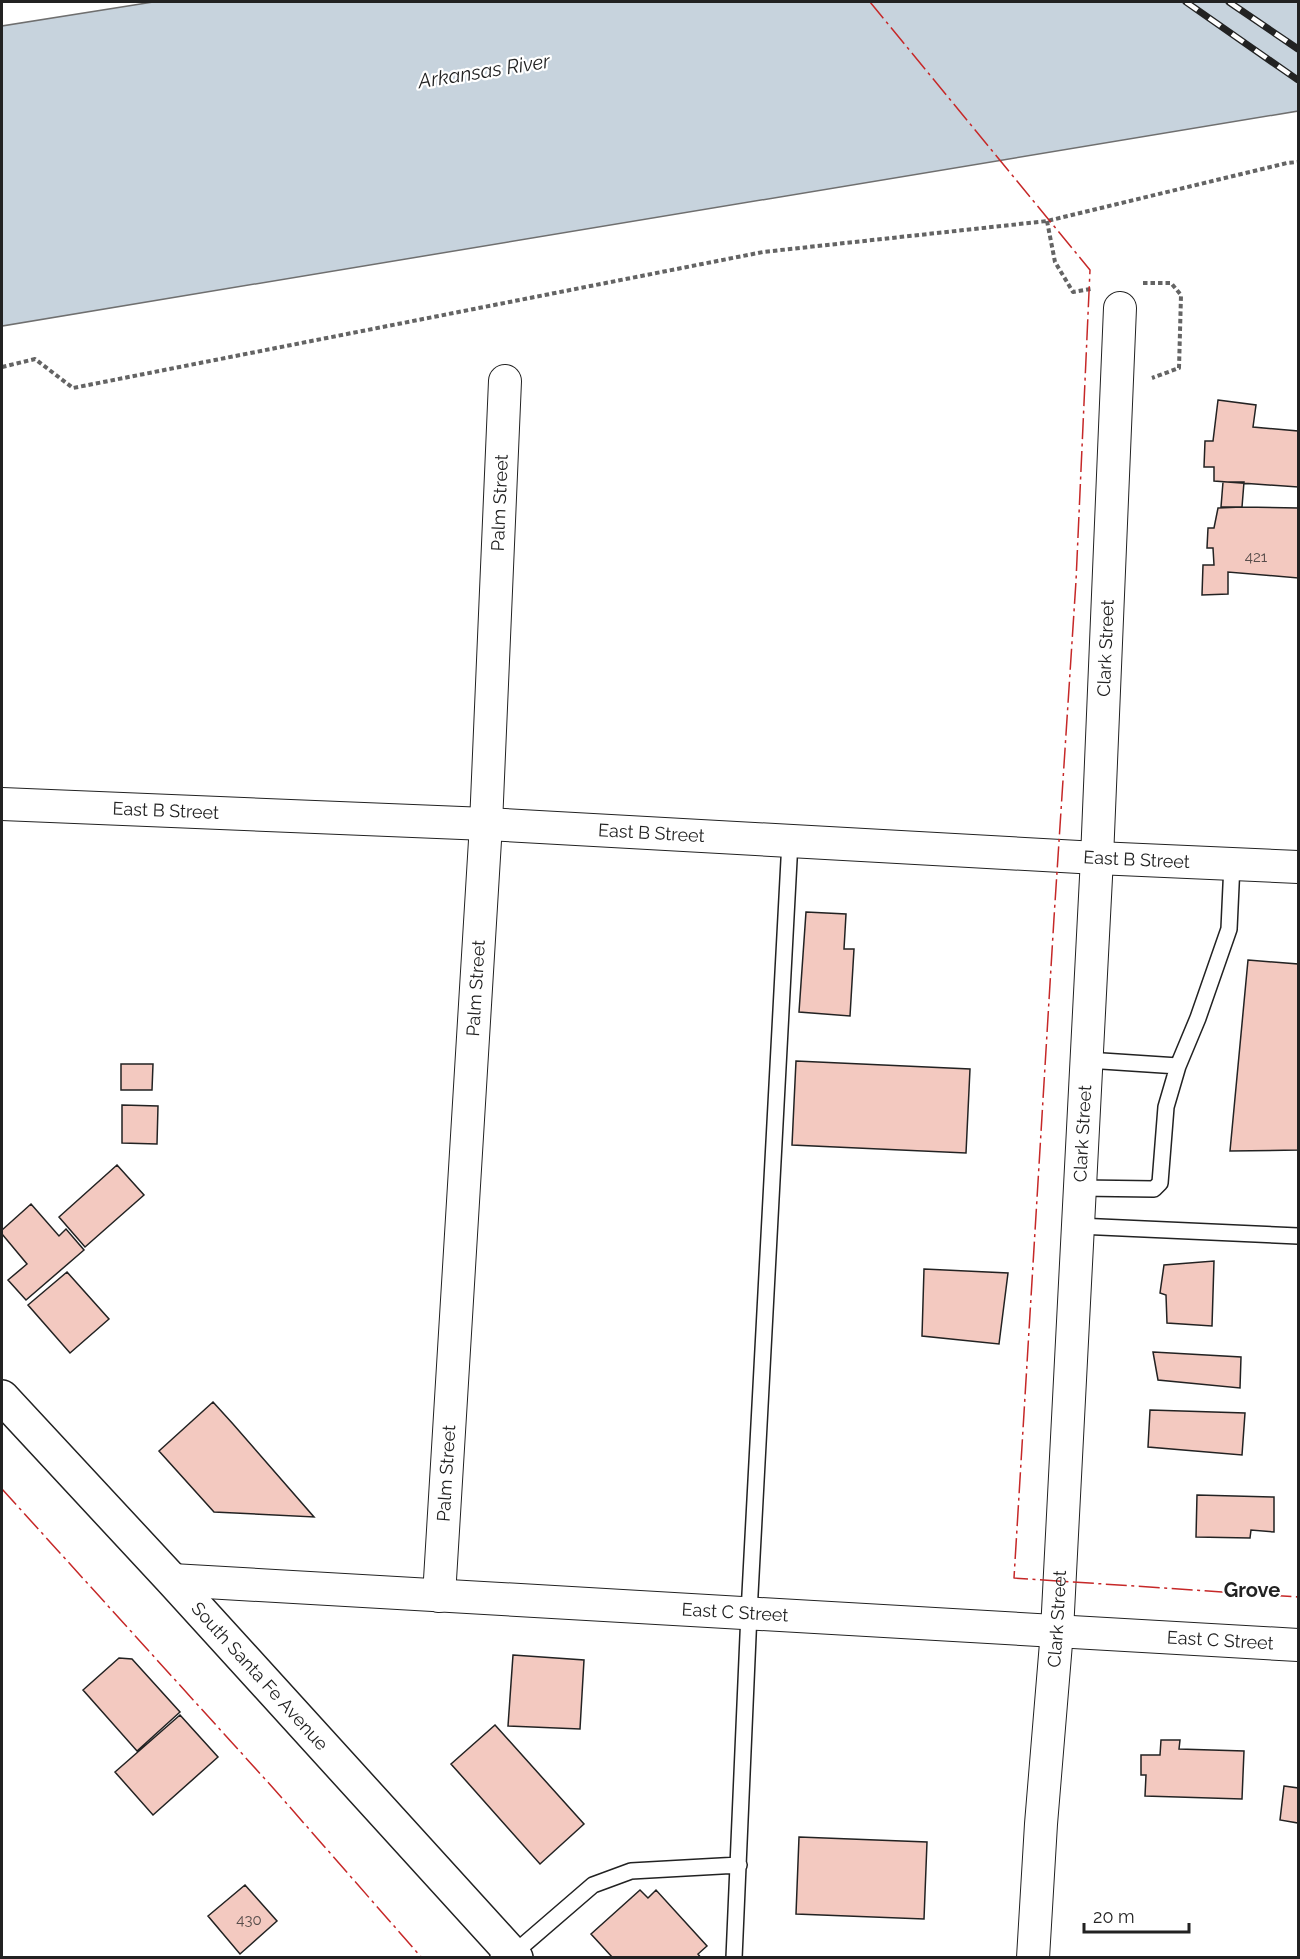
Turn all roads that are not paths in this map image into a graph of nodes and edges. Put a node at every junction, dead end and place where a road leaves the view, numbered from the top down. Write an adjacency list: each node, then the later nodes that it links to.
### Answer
1 (1120, 308): 6 (street, Clark Street)
2 (505, 381): 4 (street, Palm Street)
3 (2, 804): 4 (street, East B Street)
4 (486, 824): 5 (street, East B Street); 16 (street, Palm Street)
5 (790, 841): 6 (street, East B Street); 17 (lane)
6 (1097, 858): 7 (street, East B Street); 9 (street, Clark Street)
7 (1232, 864): 8 (street, East B Street); 10 (lane)
8 (1299, 867)
9 (1087, 1059): 10 (lane); 11 (street, Clark Street)
10 (1178, 1066): 11 (lane)
11 (1080, 1188): 12 (street, Clark Street)
12 (1078, 1226): 13 (lane); 18 (street, Clark Street)
13 (1299, 1236)
14 (2, 1397): 15 (main road, South Santa Fe Avenue)
15 (172, 1580): 16 (street, East C Street); 21 (main road, South Santa Fe Avenue)
16 (439, 1596): 17 (street, East C Street)
17 (749, 1614): 18 (street, East C Street); 20 (lane)
18 (1057, 1631): 19 (street, East C Street); 23 (street, Clark Street)
19 (1299, 1645)
20 (739, 1865): 21 (lane); 22 (lane)
21 (512, 1957)
22 (734, 1958)
23 (1033, 1958)

